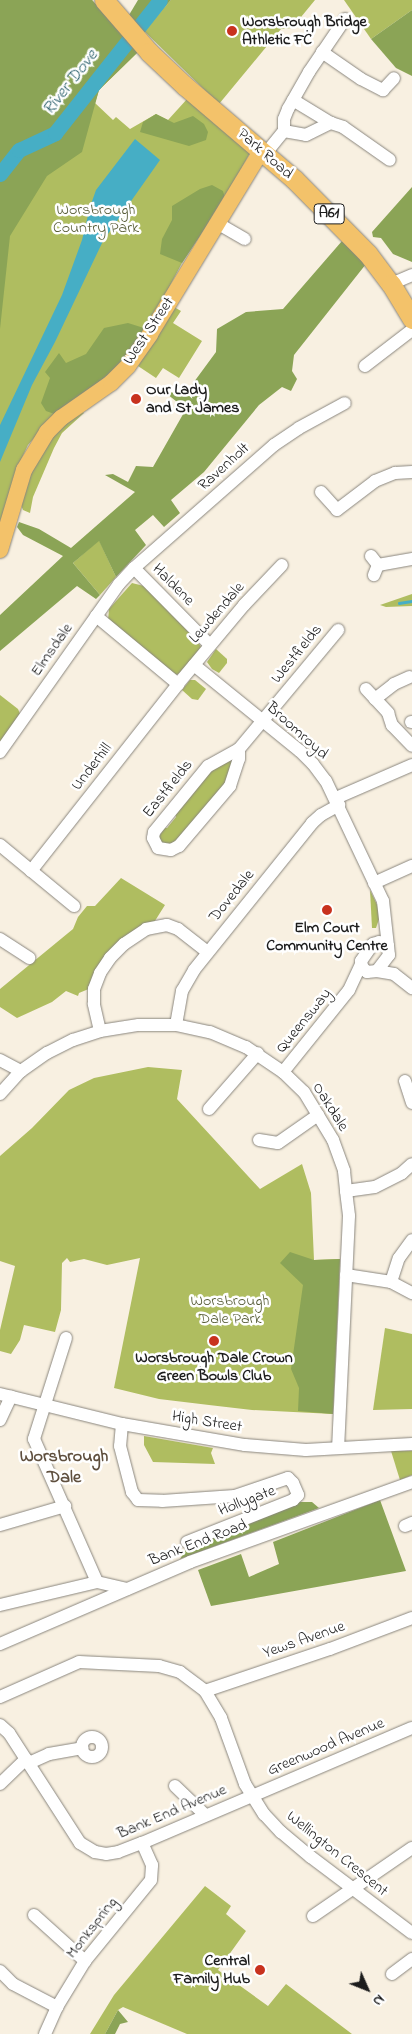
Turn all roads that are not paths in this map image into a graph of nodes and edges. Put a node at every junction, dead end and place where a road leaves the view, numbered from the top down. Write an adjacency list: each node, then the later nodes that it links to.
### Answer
1 (104, 0): 8 (highway, Park Road / A61)
2 (345, 19): 3 (street)
3 (322, 52): 4 (street); 5 (street)
4 (394, 78)
5 (293, 100): 6 (street); 7 (street)
6 (331, 123): 7 (street); 9 (street)
7 (284, 131): 8 (street)
8 (264, 152): 10 (main road, West Street); 13 (highway, Park Road / A61)
9 (390, 160)
10 (217, 223): 11 (street); 20 (main road, West Street)
11 (245, 239)
12 (412, 275): 13 (street)
13 (391, 284): 14 (highway, Park Road / A61)
14 (412, 319)
15 (412, 330): 16 (street)
16 (365, 366)
17 (345, 403): 24 (street, Ravenholt)
18 (412, 472): 19 (street)
19 (322, 492)
20 (0, 550)
21 (412, 559): 23 (street)
22 (282, 564): 27 (street, Lewdendale)
23 (374, 566)
24 (134, 568): 25 (street, Elmsdale); 27 (street, Haldene)
25 (96, 616): 30 (street); 37 (street, Elmsdale)
26 (338, 630): 33 (street, Westfields)
27 (210, 645): 28 (street, Lewdendale)
28 (194, 665): 30 (street, Lewdendale); 33 (street, Broomroyd)
29 (410, 677): 32 (street)
30 (178, 684): 42 (street, Underhill)
31 (366, 689): 32 (street)
32 (375, 699): 34 (street)
33 (262, 721): 36 (street, Eastfields); 39 (street, Broomroyd)
34 (407, 726): 35 (street)
35 (412, 746)
36 (239, 749): 36 (street, Eastfields)
37 (0, 752)
38 (412, 766): 39 (street, Dovedale)
39 (337, 802): 43 (street, Broomroyd); 47 (street, Dovedale)
40 (0, 845): 42 (street)
41 (412, 866): 43 (street)
42 (32, 871): 44 (street)
43 (374, 883): 46 (street, Broomroyd)
44 (74, 906)
45 (0, 939): 48 (street)
46 (385, 948): 49 (street, Queensway); 50 (street, Queensway); 51 (street)
47 (207, 952): 54 (street, Dovedale); 55 (street)
48 (29, 958)
49 (361, 964): 50 (street); 53 (street, Queensway)
50 (375, 972): 51 (street); 53 (street, Queensway)
51 (394, 974): 52 (street)
52 (412, 988)
53 (349, 990): 59 (street, Queensway)
54 (176, 1024): 55 (street, Oakdale); 56 (street, Oakdale)
55 (100, 1031): 58 (street, Oakdale)
56 (258, 1053): 59 (street, Oakdale); 63 (street)
57 (0, 1060): 58 (street)
58 (21, 1071): 61 (street, Oakdale)
59 (283, 1072): 64 (street, Oakdale)
60 (403, 1082): 62 (street)
61 (0, 1094)
62 (412, 1103)
63 (209, 1109)
64 (318, 1115): 65 (street); 67 (street, Oakdale)
65 (259, 1140)
66 (412, 1164): 67 (street)
67 (346, 1191): 69 (street, Oakdale)
68 (412, 1240): 70 (street)
69 (346, 1276): 70 (street); 78 (street, Oakdale)
70 (391, 1282): 71 (street)
71 (412, 1293)
72 (66, 1338): 74 (street)
73 (5, 1395): 74 (street, High Street); 75 (street)
74 (44, 1405): 76 (street, High Street); 80 (street)
75 (0, 1420)
76 (122, 1424): 78 (street, High Street); 82 (street, Hollygate)
77 (412, 1444): 78 (street, High Street)
78 (338, 1448)
79 (412, 1482): 84 (street, Bank End Road)
80 (65, 1506): 81 (street); 83 (street)
81 (0, 1525)
82 (187, 1542)
83 (97, 1582): 84 (street); 85 (street)
84 (127, 1589): 87 (street, Bank End Road)
85 (0, 1605)
86 (412, 1618): 88 (street, Yews Avenue)
87 (0, 1644)
88 (205, 1691): 89 (street, Wellington Crescent); 96 (street, Wellington Crescent)
89 (0, 1697)
90 (0, 1725): 93 (street, Bank End Avenue)
91 (412, 1728): 96 (street, Greenwood Avenue)
92 (82, 1748): 93 (street)
93 (27, 1761): 94 (street); 98 (street, Bank End Avenue)
94 (0, 1784)
95 (174, 1786): 97 (street)
96 (253, 1797): 97 (street, Bank End Avenue); 100 (street, Wellington Crescent)
97 (205, 1815): 98 (street, Bank End Avenue)
98 (142, 1842): 105 (street, Monkspring)
99 (412, 1848): 100 (street)
100 (352, 1889): 102 (street); 103 (street, Wellington Crescent)
101 (34, 1915): 105 (street)
102 (313, 1916)
103 (412, 1933)
104 (412, 1959): 107 (street)
105 (85, 1961): 108 (street, Monkspring)
106 (0, 1971): 108 (street)
107 (392, 1974)
108 (58, 2007): 109 (street, Monkspring)
109 (46, 2034)

